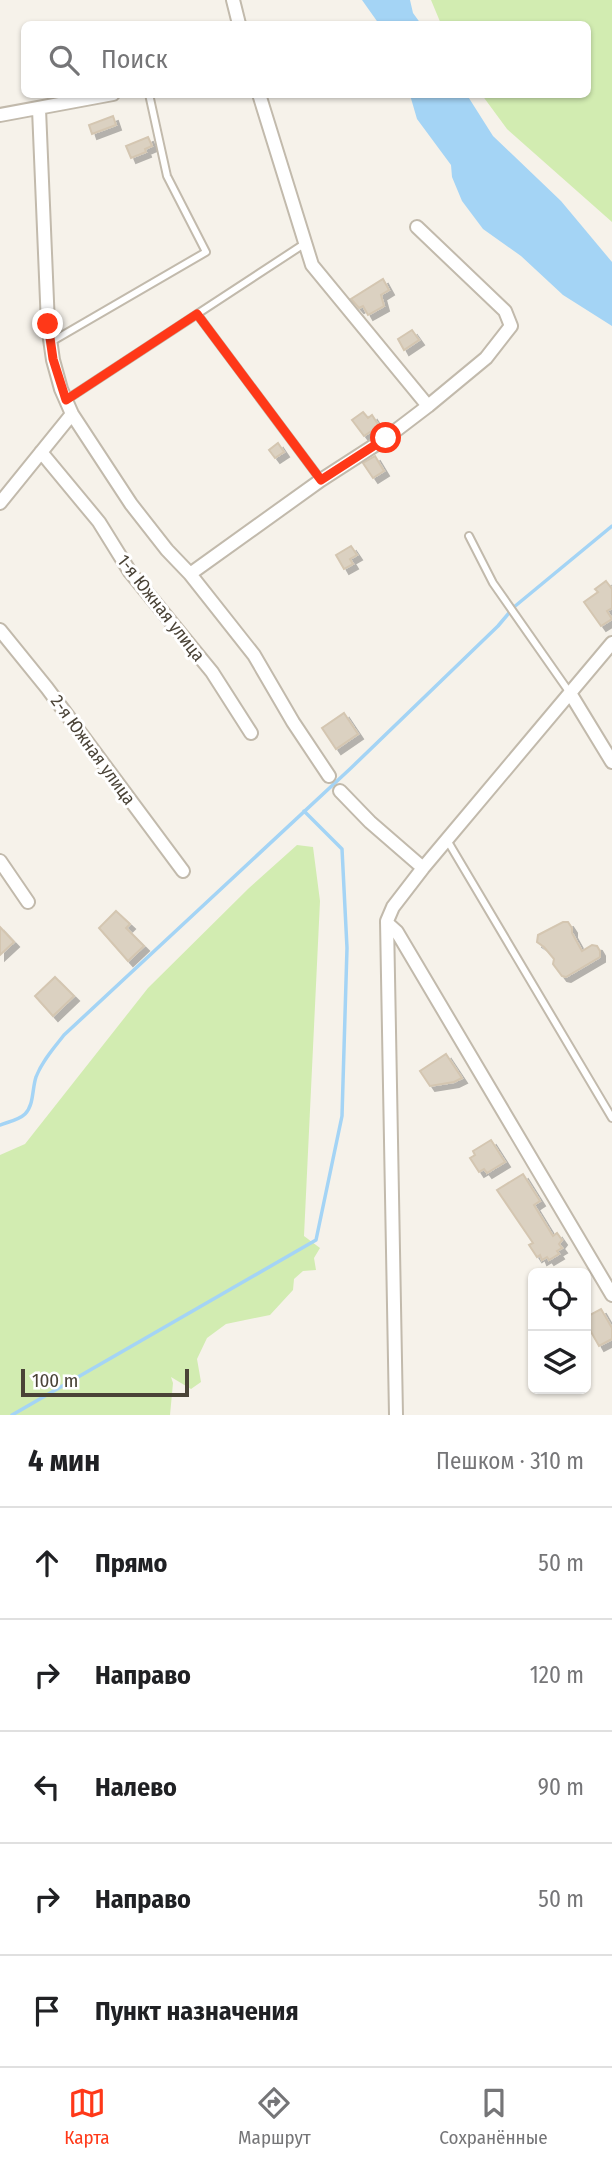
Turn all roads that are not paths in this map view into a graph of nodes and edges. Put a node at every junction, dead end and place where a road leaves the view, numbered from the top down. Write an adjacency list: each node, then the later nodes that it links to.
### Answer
1 (233, 0): 2 (street)
2 (238, 21)
3 (93, 98): 6 (street)
4 (150, 98): 11 (lane)
5 (260, 98): 9 (street)
6 (39, 109): 7 (street); 11 (street)
7 (0, 115)
8 (417, 226): 13 (street)
9 (304, 244): 10 (lane); 13 (street)
10 (197, 314): 12 (lane); 16 (lane)
11 (50, 342): 12 (street)
12 (66, 400): 14 (street)
13 (428, 406): 16 (street)
14 (72, 414): 15 (street); 19 (street)
15 (41, 452): 17 (street); 23 (street, 1-я Южная улица)
16 (321, 480): 19 (street)
17 (0, 503)
18 (469, 536): 22 (lane)
19 (190, 574): 25 (street)
20 (0, 630): 30 (street, 2-я Южная улица)
21 (612, 643): 22 (street)
22 (570, 693): 24 (street); 27 (street)
23 (251, 733)
24 (612, 762)
25 (329, 776)
26 (340, 791): 29 (street)
27 (447, 840): 29 (street); 33 (lane)
28 (0, 862): 31 (street)
29 (423, 868): 32 (street)
30 (183, 872)
31 (28, 902)
32 (387, 923): 34 (street); 35 (street)
33 (612, 1118)
34 (612, 1295)
35 (396, 1415)

